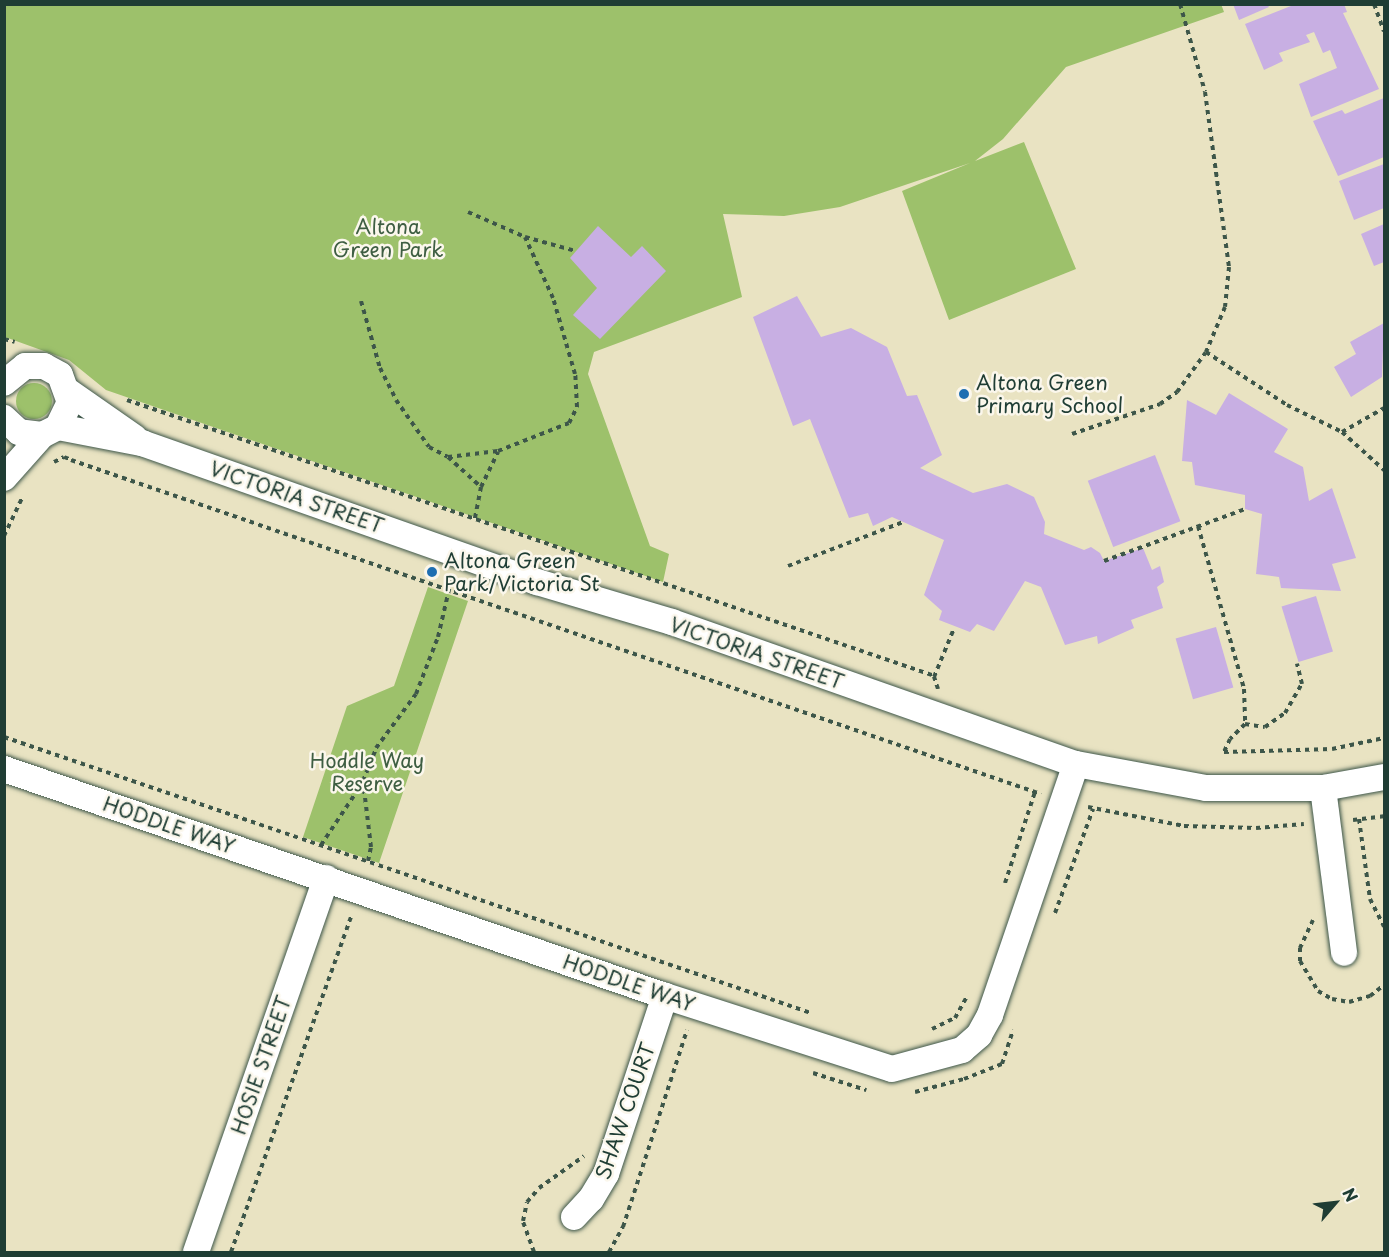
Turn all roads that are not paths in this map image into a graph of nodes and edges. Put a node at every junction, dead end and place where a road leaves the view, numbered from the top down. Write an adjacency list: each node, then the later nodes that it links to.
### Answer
1 (18, 357): 2 (street); 3 (street, VICTORIA STREET)
2 (4, 383)
3 (69, 392): 5 (street); 6 (street, VICTORIA STREET)
4 (4, 418): 5 (street, VICTORIA STREET)
5 (50, 431): 6 (street, VICTORIA STREET); 7 (street)
6 (142, 443): 8 (street, VICTORIA STREET)
7 (4, 477)
8 (1076, 764): 11 (street, VICTORIA STREET); 14 (street, HODDLE WAY)
9 (4, 769): 12 (street, HODDLE WAY)
10 (1384, 777): 11 (street, VICTORIA STREET)
11 (1323, 788): 13 (street)
12 (326, 878): 14 (street, HODDLE WAY); 16 (street, HOSIE STREET)
13 (1344, 953)
14 (664, 996): 15 (street, SHAW COURT)
15 (574, 1217)
16 (196, 1252)

